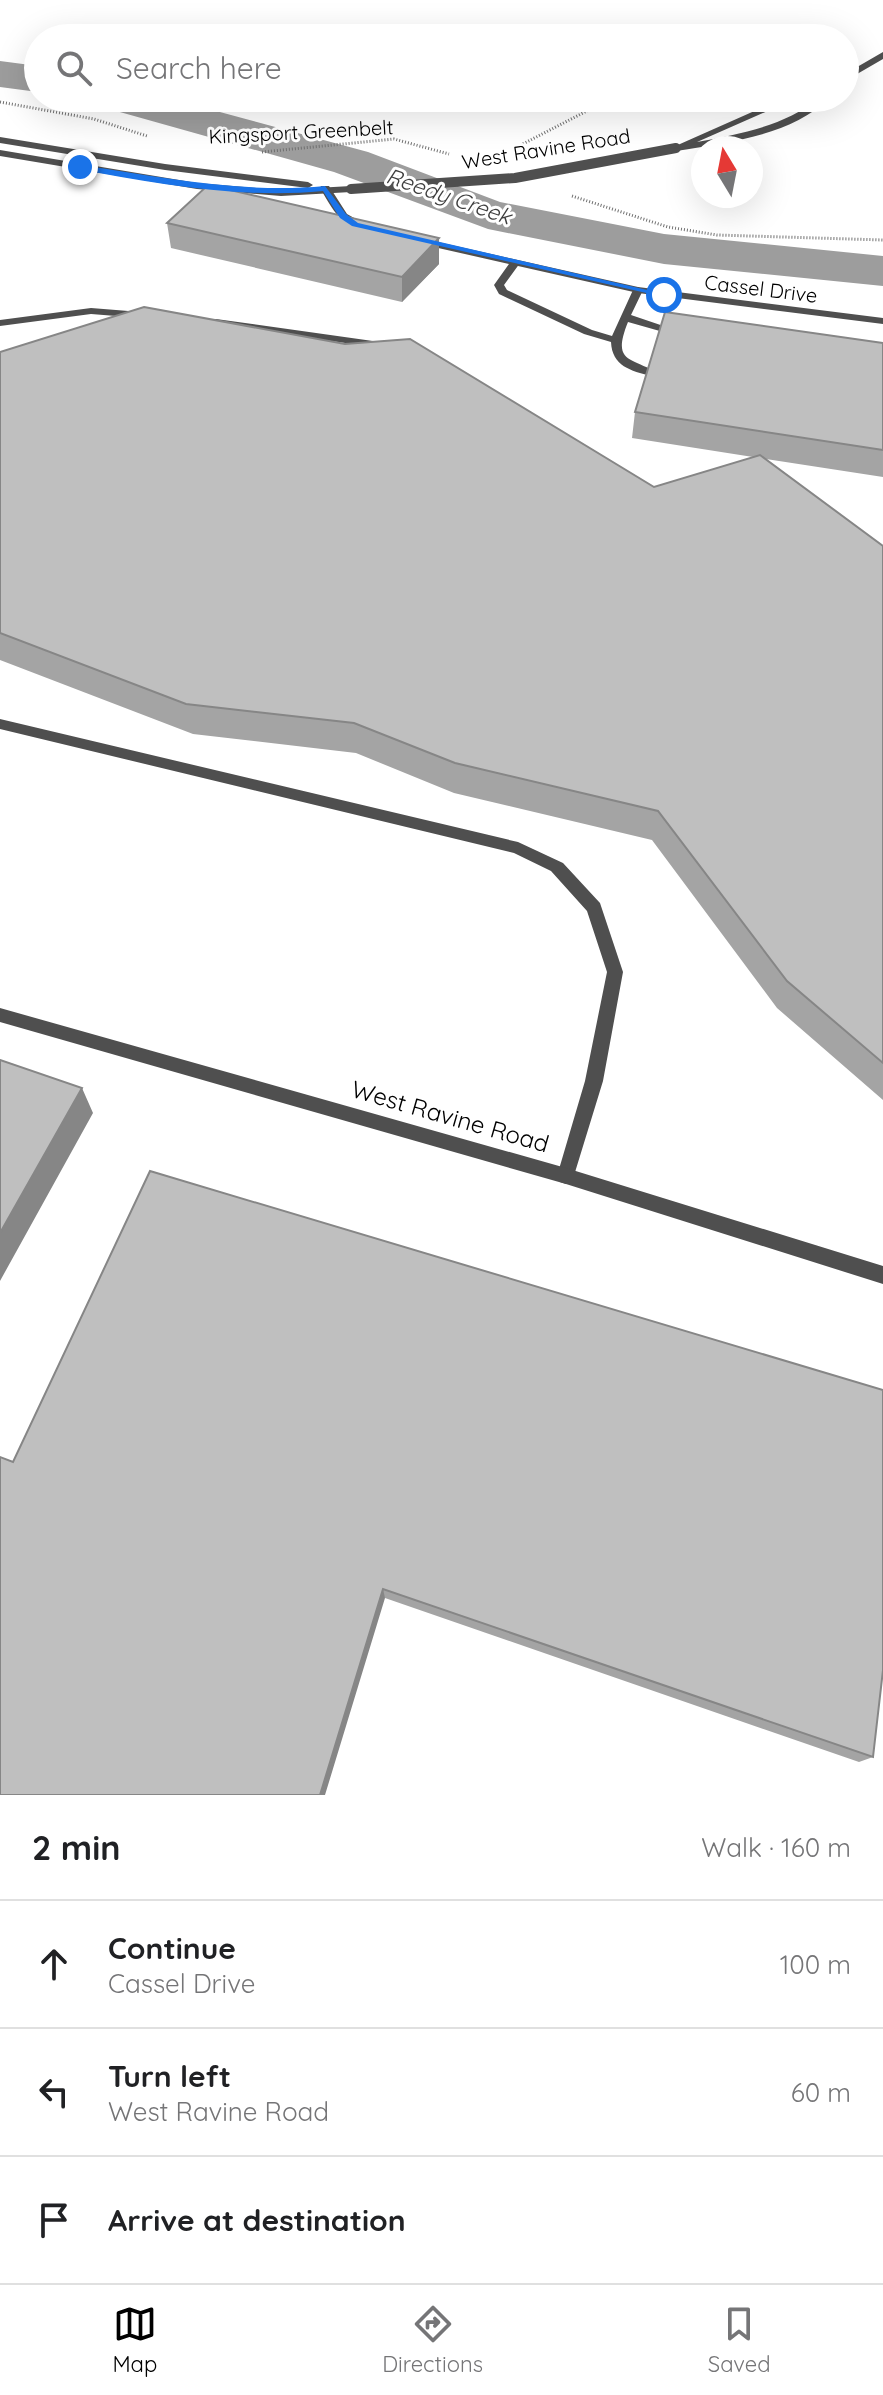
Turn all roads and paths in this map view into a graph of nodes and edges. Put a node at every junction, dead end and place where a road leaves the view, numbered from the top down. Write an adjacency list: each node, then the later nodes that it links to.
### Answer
1 (883, 55): 2 (street)
2 (859, 70)
3 (0, 102): 4 (path)
4 (24, 106)
5 (55, 112): 10 (path)
6 (585, 112): 12 (path)
7 (757, 112): 11 (street, West Ravine Road)
8 (802, 112): 11 (street, West Ravine Road)
9 (0, 140): 16 (street, West Ravine Road)
10 (160, 141)
11 (676, 148): 16 (street, West Ravine Road, bridge)
12 (512, 149)
13 (262, 152): 15 (path, Kingsport Greenbelt)
14 (0, 153): 16 (street, West Ravine Road)
15 (459, 158)
16 (325, 188): 18 (street)
17 (569, 196): 20 (path)
18 (376, 230)
19 (407, 238): 21 (street, Cassel Drive)
20 (883, 240)
21 (515, 263): 22 (street, Cassel Drive); 29 (street)
22 (638, 290): 24 (street); 26 (street, Cassel Drive)
23 (153, 317): 27 (street)
24 (625, 317): 28 (street); 29 (street)
25 (199, 321): 30 (street)
26 (883, 321)
27 (0, 323)
28 (697, 336)
29 (615, 340): 31 (street)
30 (396, 350)
31 (651, 373)
32 (0, 724): 34 (street)
33 (0, 1015): 34 (street, West Ravine Road)
34 (566, 1176): 35 (street, West Ravine Road)
35 (883, 1275)

